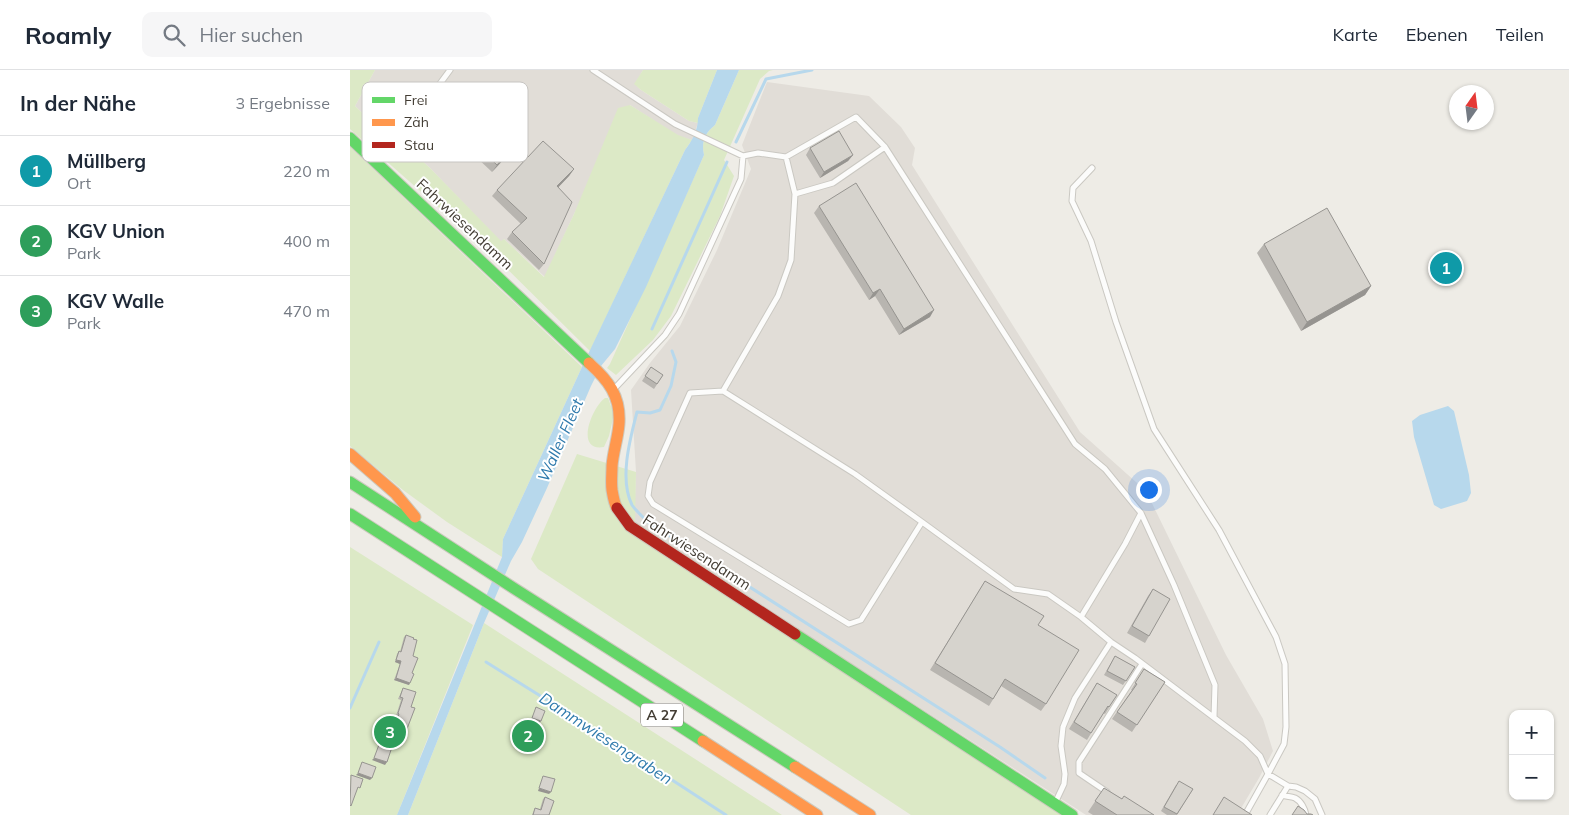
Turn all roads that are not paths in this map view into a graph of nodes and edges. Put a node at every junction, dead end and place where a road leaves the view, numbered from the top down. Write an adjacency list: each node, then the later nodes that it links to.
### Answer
1 (450, 70): 3 (lane)
2 (593, 70): 7 (lane)
3 (441, 82)
4 (350, 138): 6 (main road, Fahrwiesendamm)
5 (885, 147): 8 (lane); 11 (lane); 16 (lane)
6 (362, 149)
7 (744, 156): 8 (lane); 12 (lane)
8 (786, 157): 11 (lane)
9 (376, 162): 12 (main road, Fahrwiesendamm)
10 (1092, 168): 24 (lane)
11 (795, 194): 13 (lane)
12 (613, 390): 28 (main road, Fahrwiesendamm)
13 (723, 391): 18 (lane); 18 (lane)
14 (350, 454): 19 (main road)
15 (350, 482): 19 (main road, A 27)
16 (1141, 513): 20 (lane); 23 (lane)
17 (350, 514): 29 (main road, A 27)
18 (922, 522): 20 (lane)
19 (428, 532): 30 (main road, A 27)
20 (1081, 617): 21 (lane)
21 (1110, 642): 22 (lane); 28 (lane)
22 (1142, 664): 23 (lane); 27 (lane)
23 (1214, 717): 24 (lane)
24 (1268, 774): 25 (lane); 32 (lane)
25 (1288, 786): 26 (lane); 35 (lane)
26 (1282, 794): 33 (lane); 34 (lane)
27 (1112, 795)
28 (1055, 804): 31 (main road, Fahrwiesendamm)
29 (817, 815)
30 (870, 815)
31 (1072, 815)
32 (1244, 815)
33 (1270, 815)
34 (1306, 815)
35 (1322, 815)

